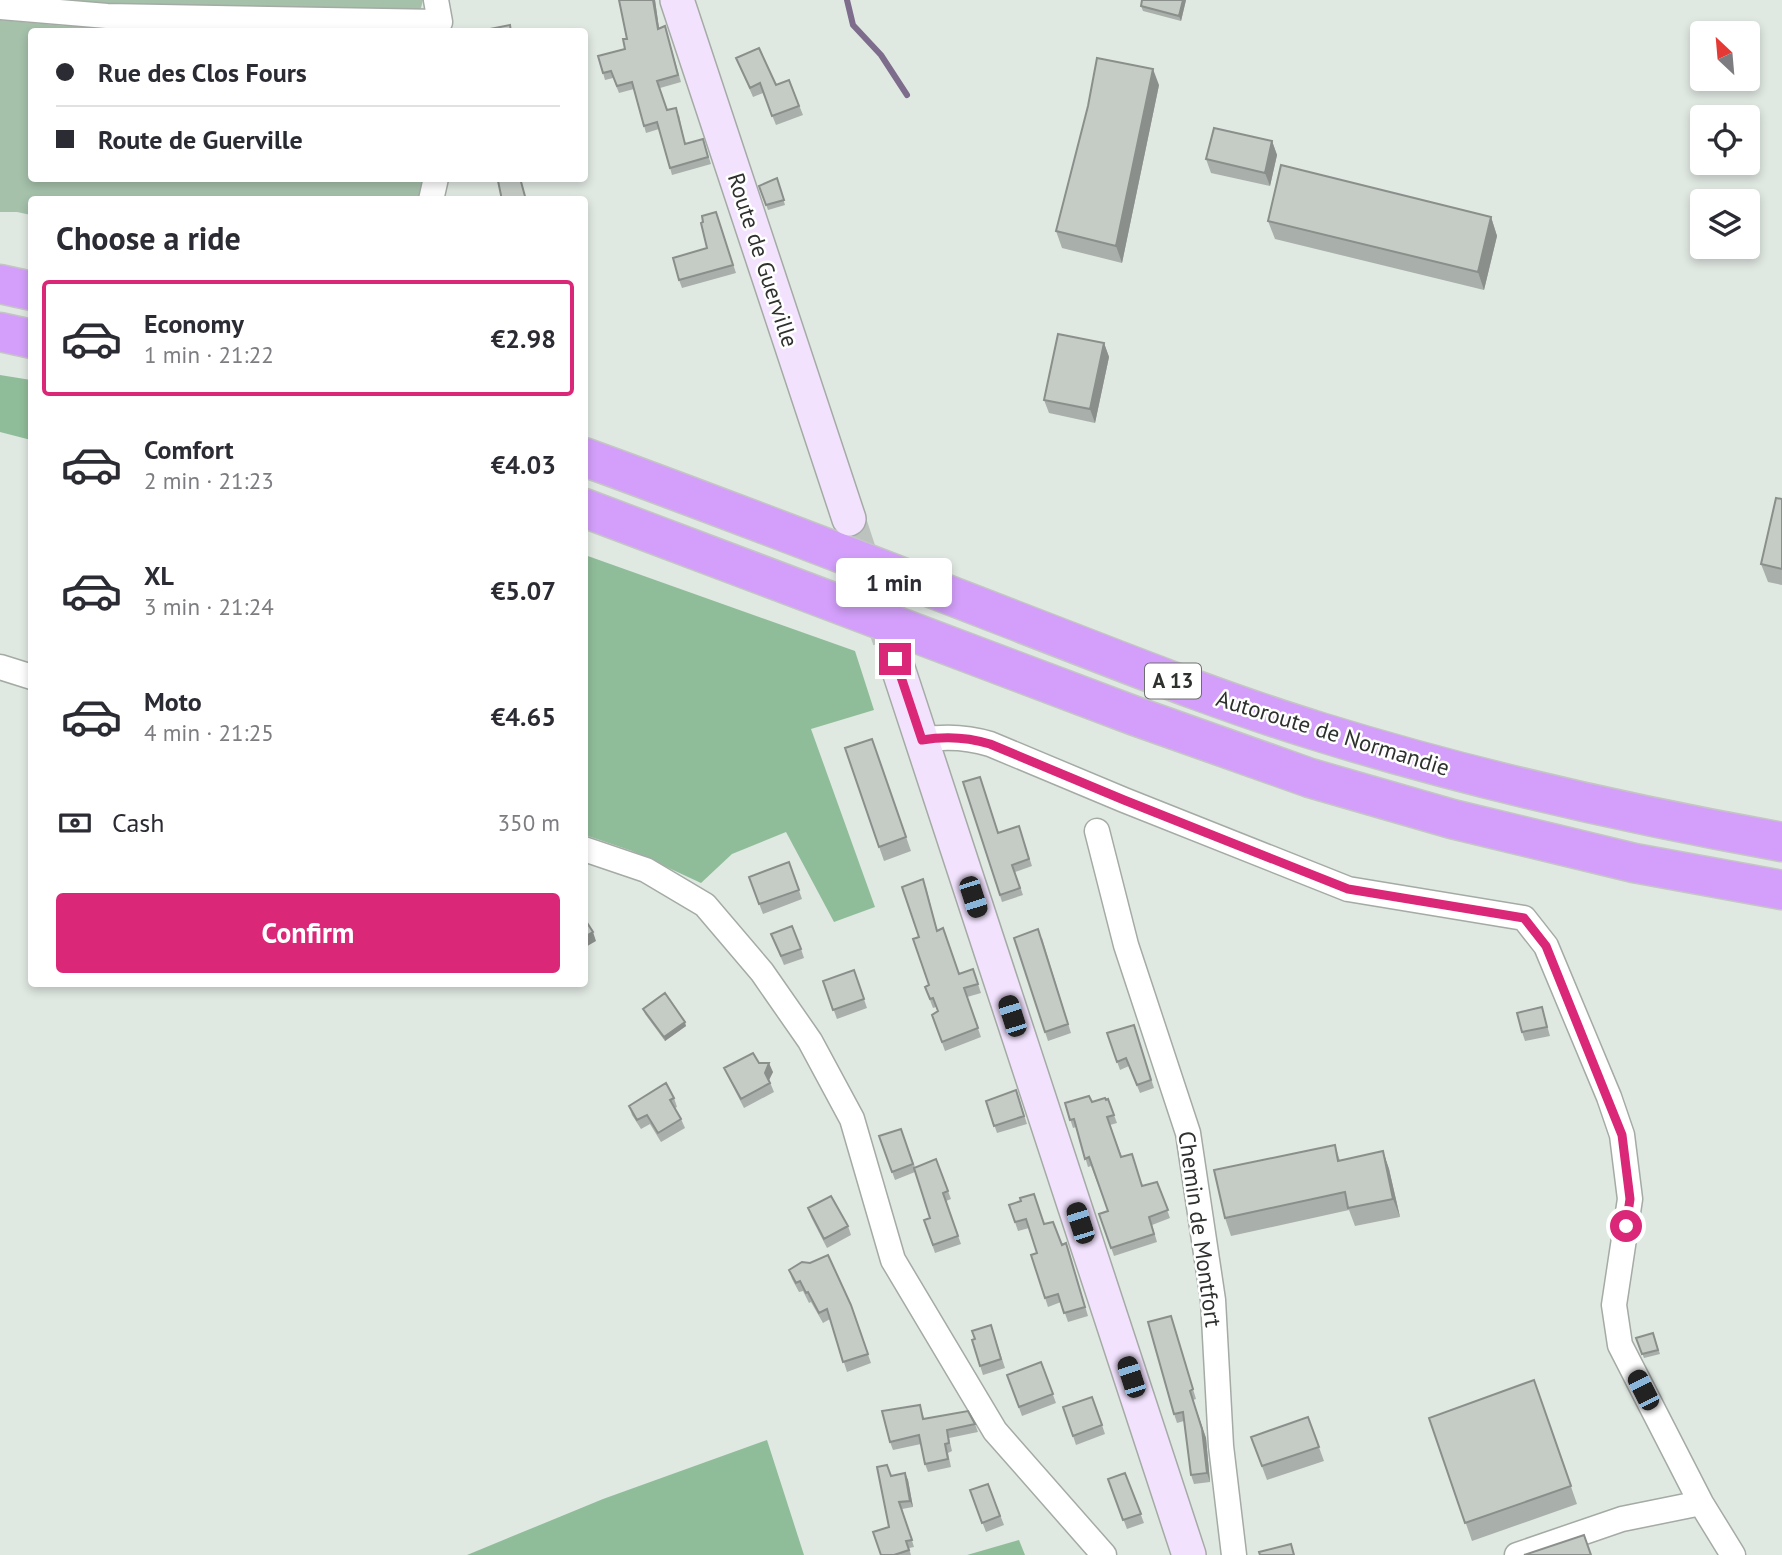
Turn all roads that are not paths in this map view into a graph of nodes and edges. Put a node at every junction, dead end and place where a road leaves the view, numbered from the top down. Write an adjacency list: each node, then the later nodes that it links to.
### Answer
1 (677, 0): 10 (street, Route de Guerville)
2 (0, 7): 3 (street)
3 (440, 18)
4 (0, 284): 5 (highway)
5 (28, 290)
6 (0, 332): 7 (highway)
7 (28, 338)
8 (588, 458): 16 (highway, Autoroute de Normandie / A 13)
9 (588, 510): 18 (highway, Autoroute de Normandie / A 13)
10 (849, 519)
11 (895, 659): 14 (street)
12 (0, 667): 13 (street)
13 (28, 676)
14 (922, 740): 19 (street); 21 (street)
15 (1097, 831): 22 (street, Chemin de Montfort)
16 (1782, 842)
17 (588, 850): 20 (street)
18 (1782, 890)
19 (1701, 1503): 23 (street); 24 (street)
20 (1104, 1555)
21 (1189, 1555)
22 (1234, 1555)
23 (1517, 1555)
24 (1733, 1555)

